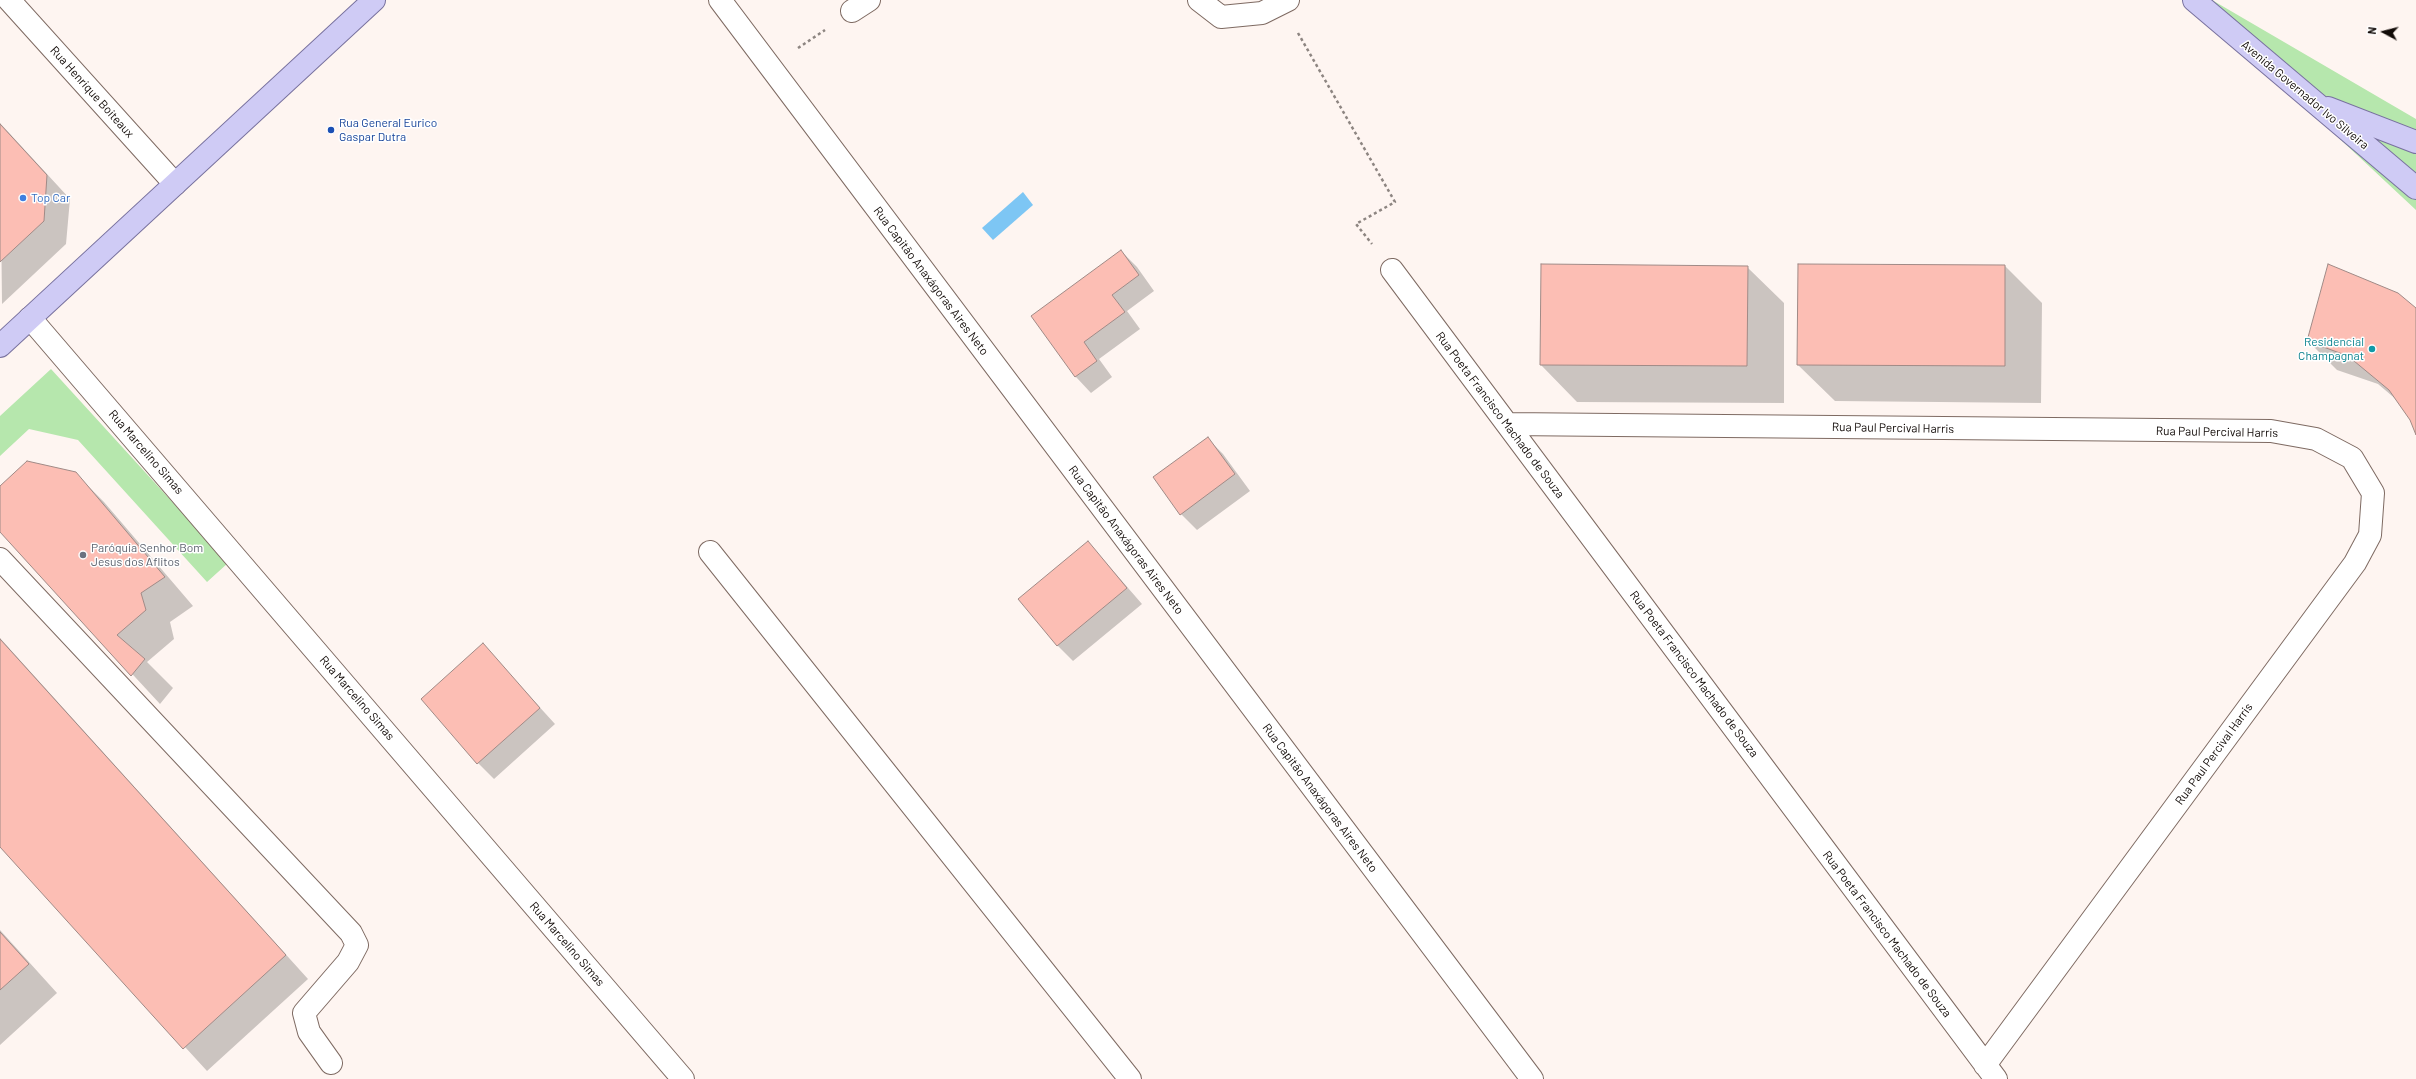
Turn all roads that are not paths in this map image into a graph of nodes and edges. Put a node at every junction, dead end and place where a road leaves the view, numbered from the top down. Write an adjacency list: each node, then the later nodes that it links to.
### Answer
1 (10, 0): 9 (street, Rua Henrique Boiteaux)
2 (374, 0): 9 (main road)
3 (720, 0): 21 (street, Rua Capitão Anaxágoras Aires Neto)
4 (1198, 0): 5 (street)
5 (1288, 0)
6 (2194, 0): 7 (main road, Avenida Governador Ivo Silveira)
7 (2312, 102): 8 (main road); 10 (main road, Avenida Governador Ivo Silveira)
8 (2416, 142)
9 (175, 184): 12 (main road)
10 (2416, 188)
11 (1392, 270): 14 (street, Rua Poeta Francisco Machado de Souza)
12 (30, 318): 13 (main road); 19 (street, Rua Marcelino Simas)
13 (0, 346)
14 (1507, 424): 18 (street, Rua Poeta Francisco Machado de Souza); 18 (street, Rua Paul Percival Harris)
15 (710, 552): 20 (street)
16 (0, 559): 17 (street)
17 (331, 1063)
18 (1990, 1072)
19 (683, 1079)
20 (1130, 1079)
21 (1532, 1079)

